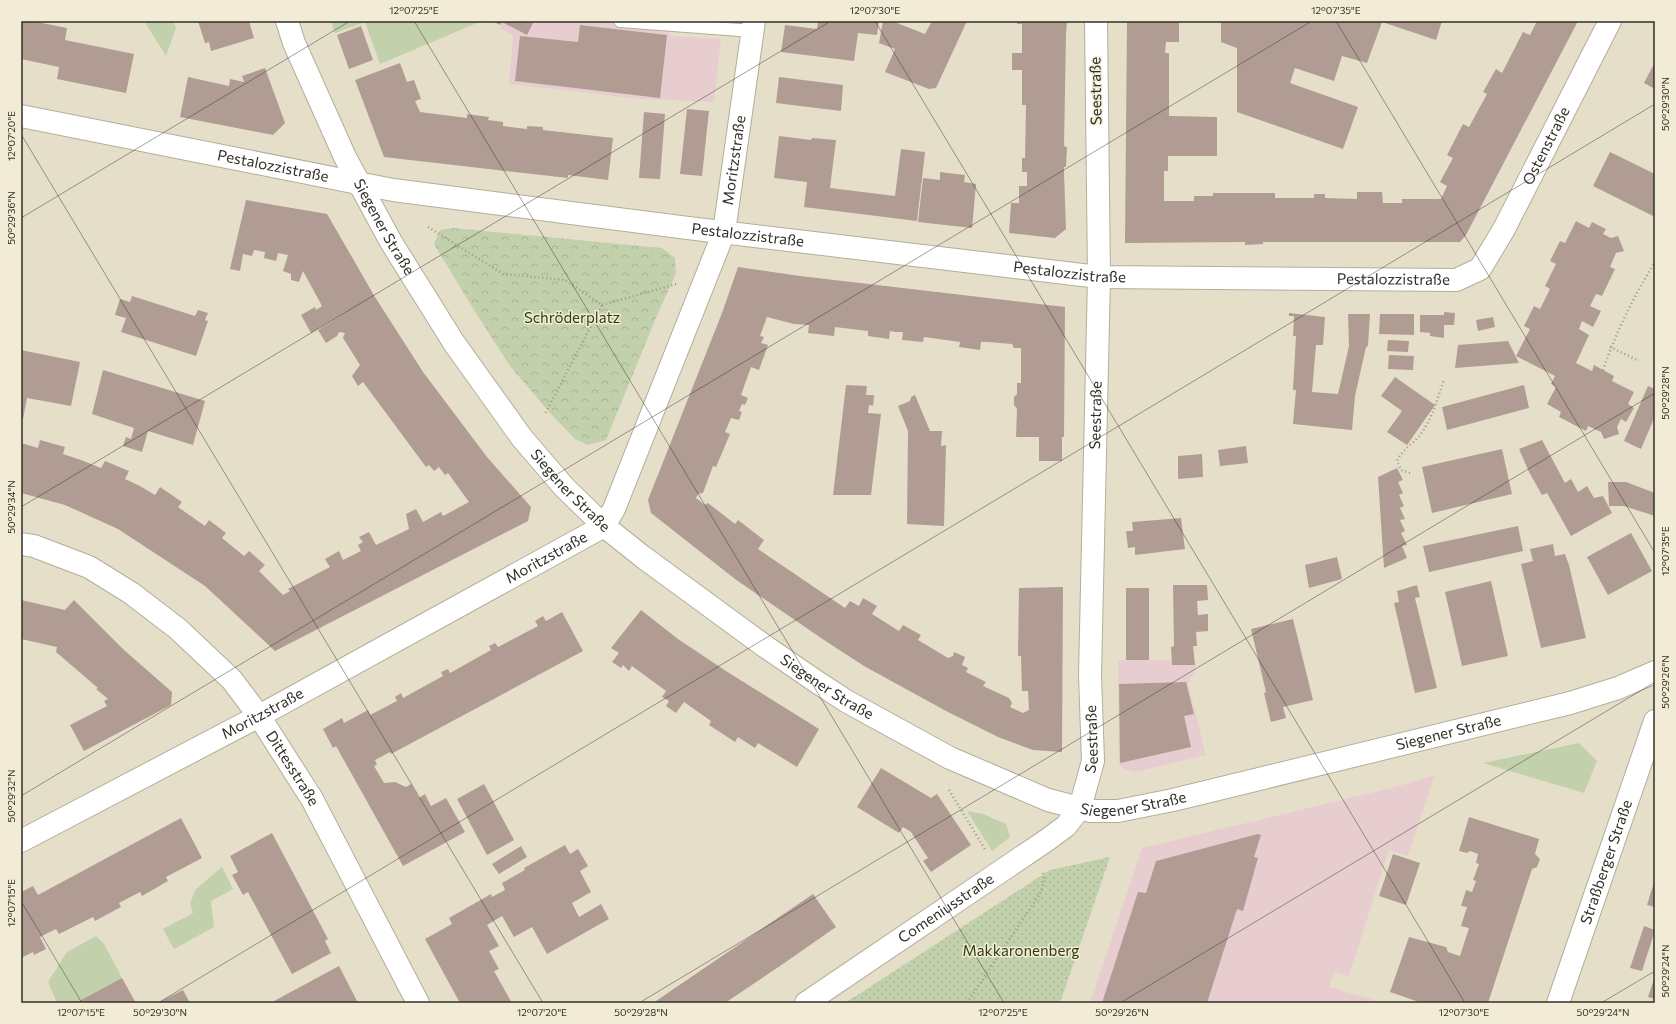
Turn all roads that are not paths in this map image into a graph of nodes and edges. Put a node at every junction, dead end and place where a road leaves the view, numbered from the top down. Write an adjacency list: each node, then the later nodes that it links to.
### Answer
1 (287, 21): 7 (street, Siegener Straße)
2 (620, 21): 5 (lane)
3 (1096, 21): 10 (street, Seestraße)
4 (1610, 21): 9 (street, Ostenstraße)
5 (754, 26): 8 (street, Moritzstraße)
6 (21, 116): 7 (street, Pestalozzistraße)
7 (358, 182): 8 (street, Pestalozzistraße); 11 (street, Siegener Straße)
8 (724, 232): 10 (street, Pestalozzistraße); 11 (street, Moritzstraße)
9 (1480, 269): 10 (street, Pestalozzistraße)
10 (1098, 277): 16 (street, Seestraße)
11 (604, 526): 14 (street, Moritzstraße); 16 (street, Siegener Straße)
12 (21, 544): 14 (street, Dittesstraße)
13 (1655, 672): 16 (street, Siegener Straße)
14 (259, 716): 17 (street, Moritzstraße); 18 (street, Dittesstraße)
15 (1655, 721): 20 (street, Straßberger Straße)
16 (1080, 808): 19 (street, Comeniusstraße)
17 (21, 841)
18 (418, 1003)
19 (806, 1003)
20 (1558, 1003)

